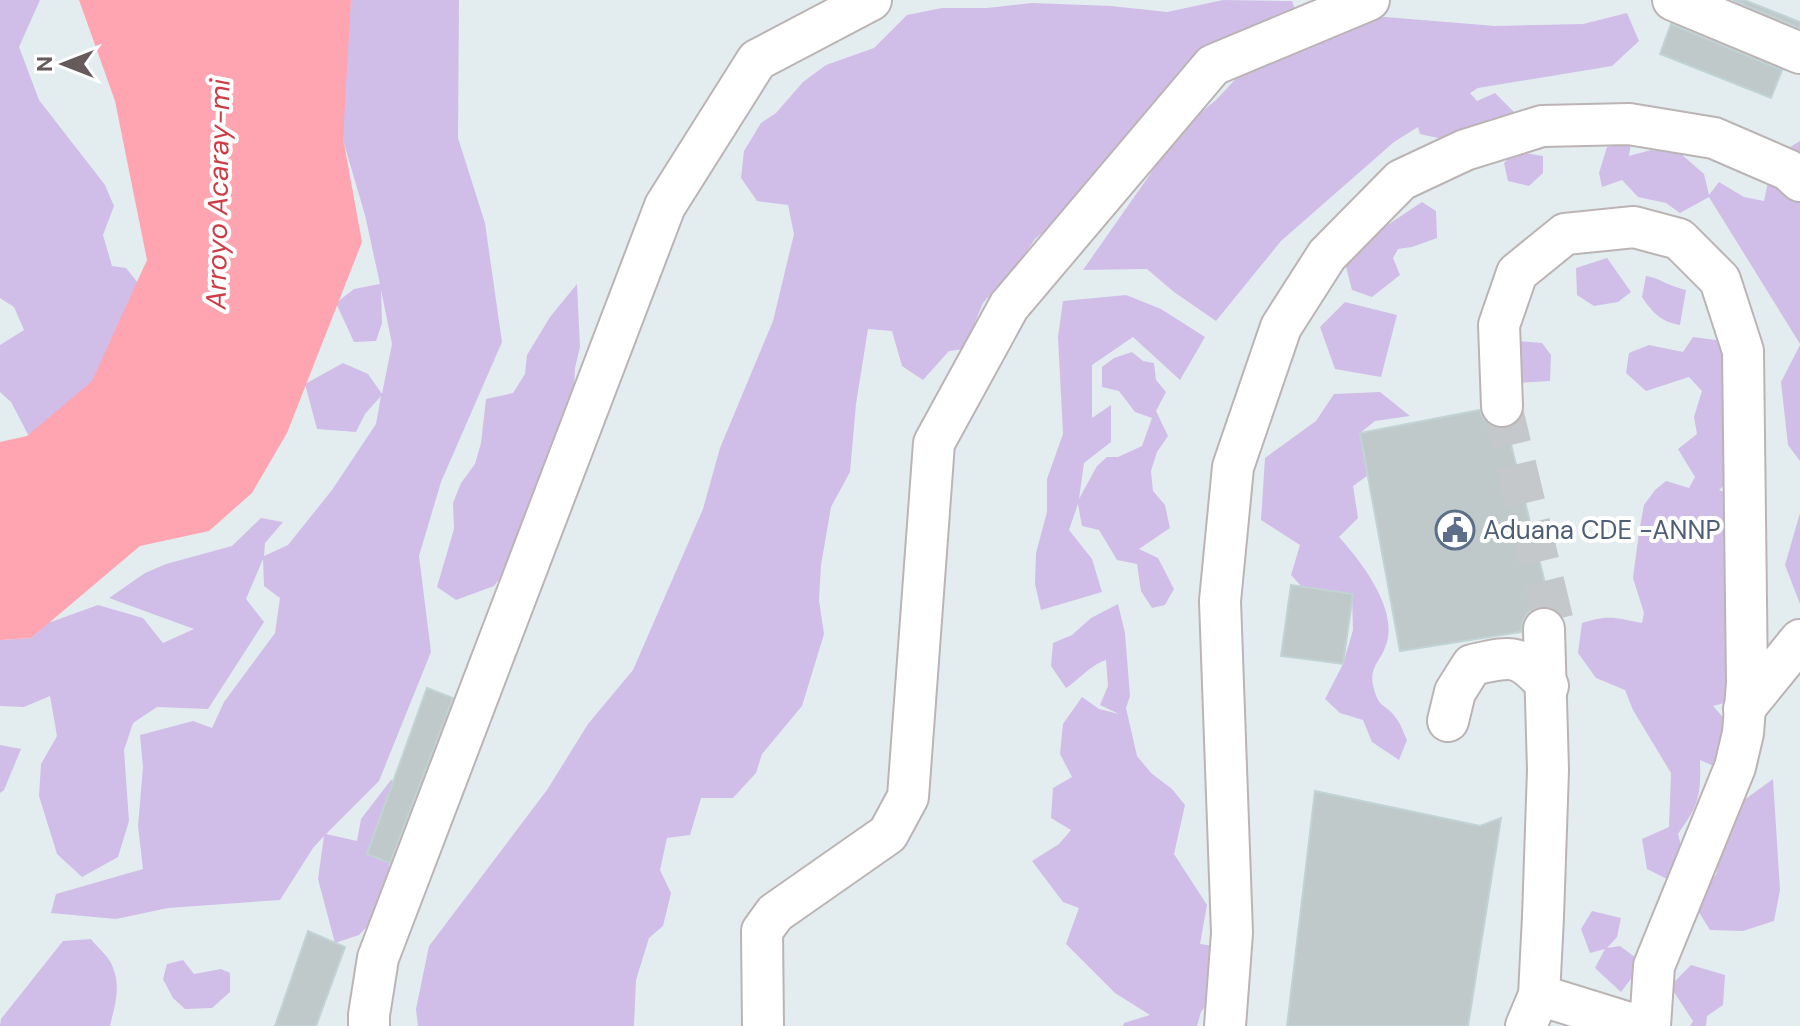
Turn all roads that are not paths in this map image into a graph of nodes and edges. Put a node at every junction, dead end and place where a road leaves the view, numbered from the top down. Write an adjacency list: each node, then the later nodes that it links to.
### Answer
1 (871, 0): 14 (lane)
2 (1369, 0): 15 (lane)
3 (1673, 0): 4 (lane)
4 (1800, 53)
5 (1800, 181): 13 (lane)
6 (1502, 406): 10 (lane)
7 (1544, 629): 9 (lane)
8 (1800, 640): 10 (lane)
9 (1548, 686): 11 (lane); 12 (lane)
10 (1744, 709): 17 (lane)
11 (1448, 721)
12 (1532, 1010): 16 (lane)
13 (1233, 1024)
14 (369, 1026)
15 (763, 1026)
16 (1639, 1026)
17 (1650, 1026)

